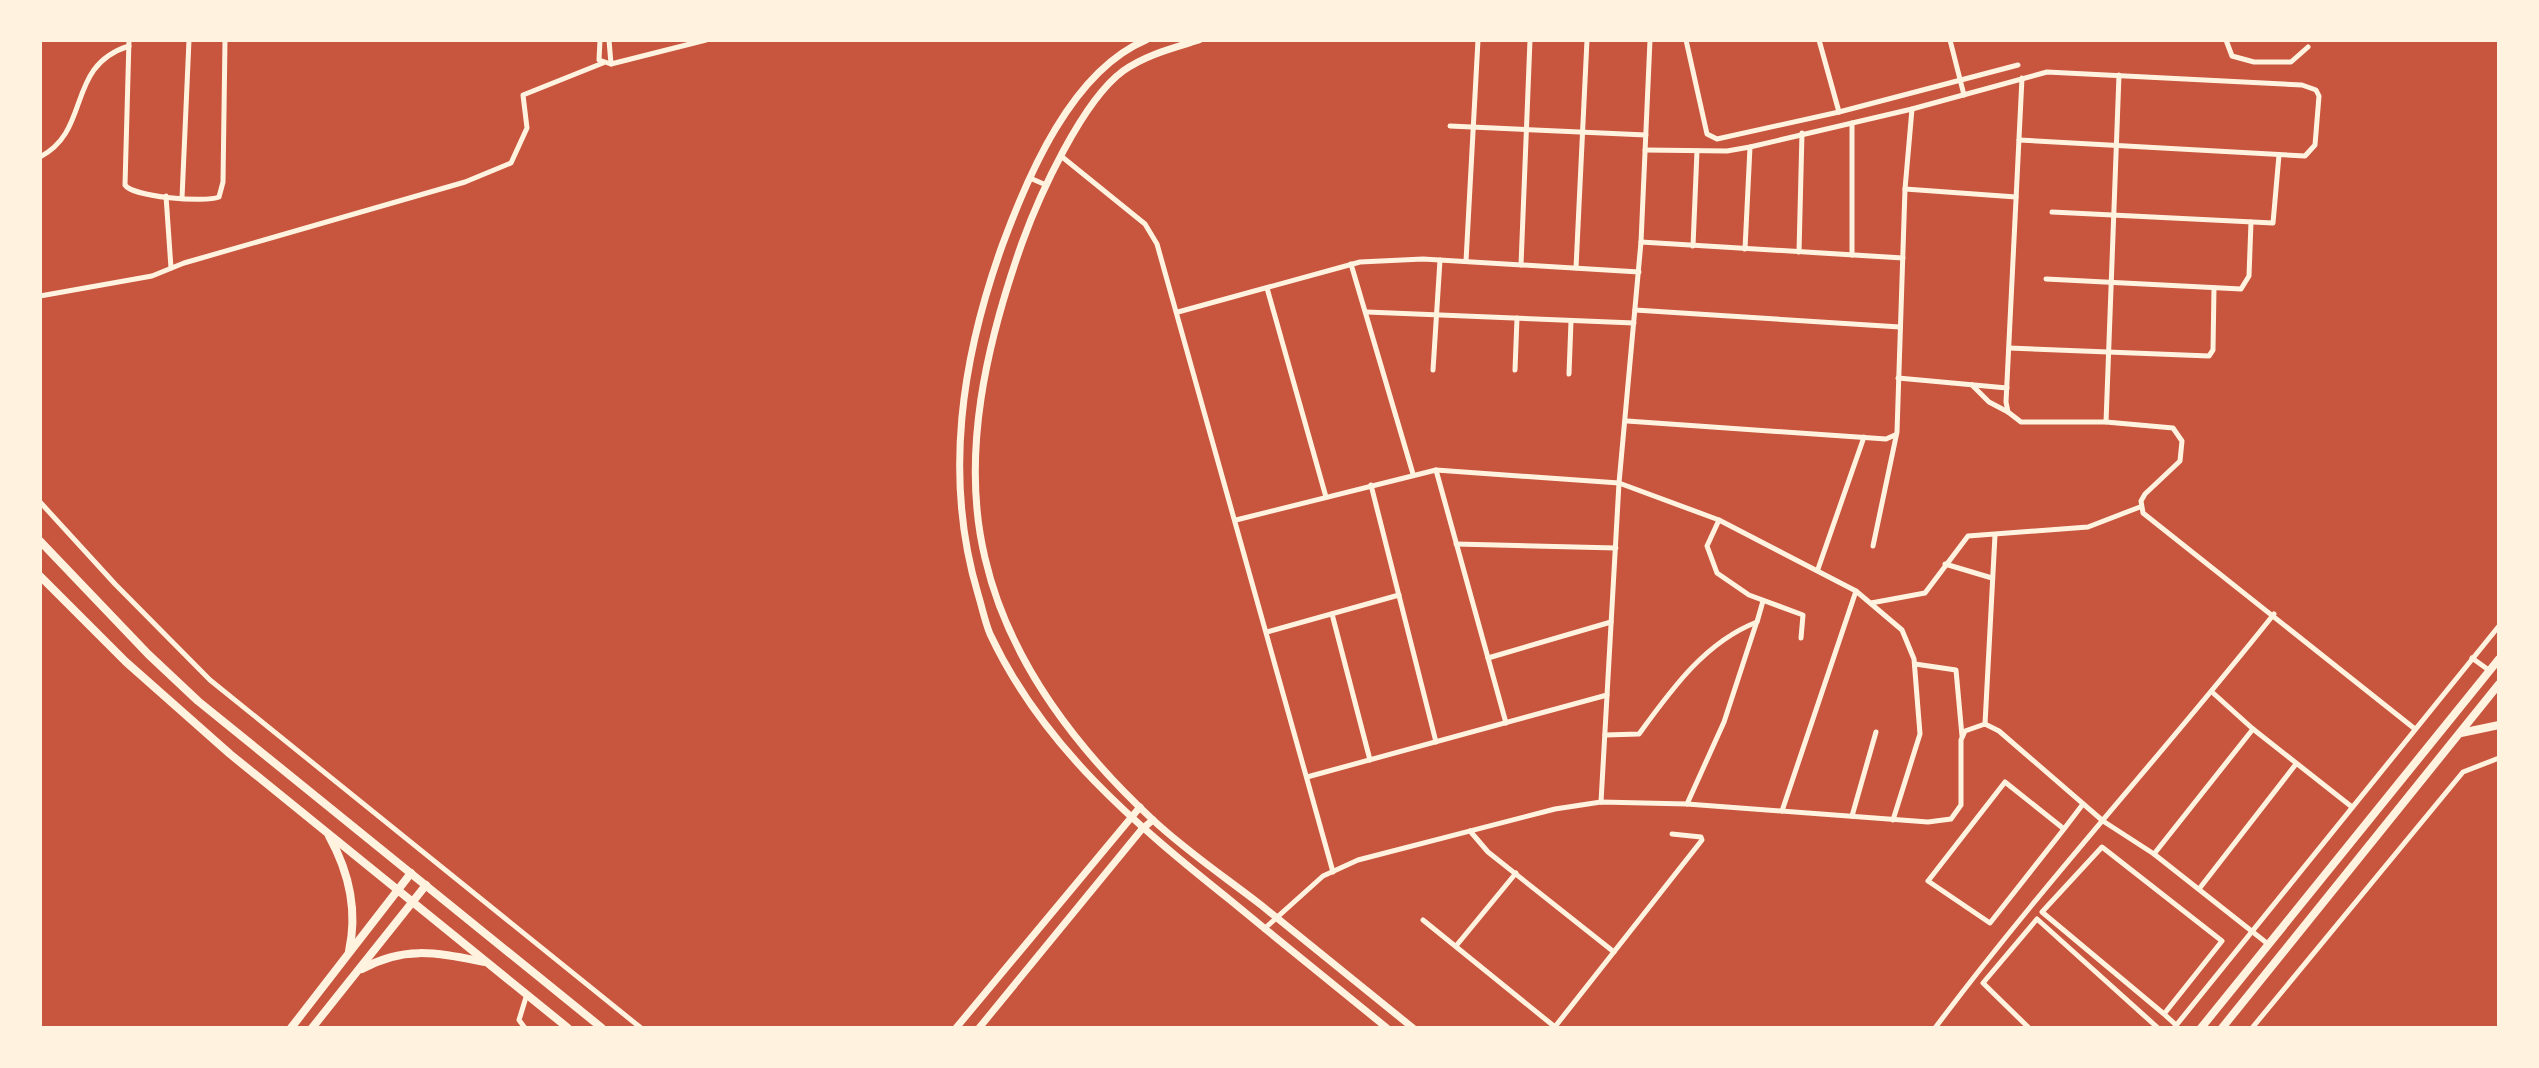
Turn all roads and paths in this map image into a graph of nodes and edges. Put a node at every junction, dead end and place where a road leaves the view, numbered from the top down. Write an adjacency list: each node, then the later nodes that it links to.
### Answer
1 (189, 40): 47 (street)
2 (225, 40): 47 (street)
3 (600, 40): 18 (street)
4 (610, 40): 19 (street)
5 (706, 40): 19 (street)
6 (1146, 40): 42 (street)
7 (1199, 40): 40 (street)
8 (1478, 40): 29 (street)
9 (1530, 40): 30 (street)
10 (1587, 40): 31 (street)
11 (1650, 40): 33 (street)
12 (1686, 40): 26 (street)
13 (1819, 40): 26 (street)
14 (1950, 40): 23 (street)
15 (2226, 40): 17 (street)
16 (129, 43): 41 (street); 45 (street)
17 (2308, 47)
18 (603, 64): 19 (street); 61 (street)
19 (611, 64)
20 (2018, 65): 23 (street)
21 (2119, 75): 22 (street); 35 (street); 39 (street)
22 (2022, 78): 24 (street); 34 (street)
23 (1960, 79): 24 (street); 26 (street)
24 (1964, 95): 25 (street)
25 (1912, 109): 27 (street); 44 (street)
26 (1839, 112)
27 (1852, 123): 32 (street); 55 (street)
28 (1450, 126): 29 (street)
29 (1473, 127): 30 (street); 58 (street)
30 (1527, 130): 31 (street); 60 (street)
31 (1583, 132): 33 (street); 62 (street)
32 (1802, 134): 36 (street); 54 (street)
33 (1646, 135): 37 (street)
34 (2019, 140): 35 (street); 46 (street)
35 (2116, 144): 39 (street); 49 (street)
36 (1750, 147): 38 (street); 53 (street)
37 (1645, 150): 38 (street); 51 (street)
38 (1697, 150): 52 (street)
39 (2279, 155): 50 (street)
40 (1061, 156): 43 (street); 70 (street)
41 (40, 157)
42 (1030, 178): 43 (street); 149 (street)
43 (1046, 185): 145 (street)
44 (1905, 189): 46 (street); 56 (street)
45 (166, 196): 47 (street); 61 (street)
46 (2016, 197): 77 (street)
47 (182, 198)
48 (2052, 212): 49 (street)
49 (2113, 215): 50 (street); 65 (street)
50 (2251, 222): 67 (street)
51 (1641, 242): 52 (street); 63 (street)
52 (1693, 246): 53 (street)
53 (1745, 249): 54 (street)
54 (1799, 252): 55 (street)
55 (1852, 255): 56 (street)
56 (1903, 258): 76 (street)
57 (1440, 260): 58 (street); 59 (street); 72 (street)
58 (1466, 261): 60 (street)
59 (1351, 264): 66 (street); 71 (street)
60 (1521, 265): 62 (street)
61 (171, 268): 68 (street)
62 (1576, 268): 63 (street)
63 (1639, 272): 69 (street)
64 (2046, 279): 65 (street)
65 (2110, 281): 67 (street); 78 (street)
66 (1267, 288): 70 (street); 94 (street)
67 (2214, 288): 78 (street)
68 (40, 296)
69 (1635, 310): 75 (street); 76 (street)
70 (1178, 312): 97 (street)
71 (1367, 312): 72 (street); 91 (street)
72 (1436, 315): 73 (street); 79 (street)
73 (1517, 318): 74 (street); 80 (street)
74 (1571, 321): 75 (street); 81 (street)
75 (1634, 323): 86 (street)
76 (1900, 327): 82 (street)
77 (2009, 348): 78 (street); 84 (street)
78 (2106, 352): 87 (street)
79 (1433, 370)
80 (1515, 370)
81 (1569, 374)
82 (1898, 378): 83 (street); 88 (street)
83 (1972, 385): 84 (street); 85 (street)
84 (2007, 388): 85 (street)
85 (2008, 412): 87 (street)
86 (1627, 421): 89 (street); 92 (street)
87 (2106, 422): 96 (street)
88 (1897, 432): 89 (street); 102 (street)
89 (1864, 437): 105 (street)
90 (1436, 470): 91 (street); 92 (street); 101 (street)
91 (1413, 474): 93 (street)
92 (1619, 483): 98 (street); 103 (street)
93 (1371, 485): 94 (street); 109 (street)
94 (1326, 497): 97 (street)
95 (40, 502): 186 (street)
96 (2140, 507): 99 (street); 113 (street)
97 (1236, 520): 117 (street)
98 (1719, 520): 105 (street); 110 (street)
99 (1995, 535): 104 (street); 107 (street)
100 (40, 541): 160 (main road)
101 (1456, 544): 103 (street); 119 (street)
102 (1873, 547)
103 (1615, 548): 115 (street)
104 (1945, 564): 107 (street); 111 (street)
105 (1818, 569): 108 (street)
106 (40, 576): 156 (main road)
107 (1992, 578): 129 (street)
108 (1856, 591): 111 (street); 147 (street)
109 (1399, 594): 112 (street); 137 (street)
110 (1763, 601): 114 (street); 118 (street)
111 (1871, 603): 122 (street)
112 (1332, 614): 117 (street); 139 (street)
113 (2274, 614): 126 (street); 132 (street)
114 (1758, 617): 135 (street); 143 (street)
115 (1611, 622): 119 (street); 127 (street)
116 (2499, 625): 120 (street)
117 (1267, 632): 141 (street)
118 (1801, 638)
119 (1488, 658): 128 (street)
120 (2472, 659): 123 (street); 132 (street)
121 (2499, 659): 123 (main road)
122 (1915, 664): 136 (street); 151 (street)
123 (2490, 671): 124 (main road); 170 (main road)
124 (2499, 676)
125 (2499, 684): 134 (main road)
126 (2212, 692): 131 (street); 152 (street)
127 (1607, 695): 128 (street); 135 (street)
128 (1506, 723): 137 (street)
129 (1985, 724): 136 (street); 144 (street)
130 (2499, 725): 134 (main road)
131 (2253, 729): 140 (street); 158 (street)
132 (2415, 729): 146 (street)
133 (1876, 732): 148 (street)
134 (2460, 733): 194 (main road)
135 (1605, 735): 142 (street)
136 (1962, 738): 151 (street)
137 (1436, 742): 139 (street)
138 (2499, 758): 195 (street)
139 (1370, 760): 141 (street)
140 (2296, 764): 146 (street); 164 (street)
141 (1307, 777): 159 (street)
142 (1601, 802): 143 (street); 155 (street)
143 (1688, 804): 147 (street)
144 (2083, 804): 152 (street); 153 (street)
145 (1140, 807): 149 (street); 150 (street)
146 (2352, 807): 169 (street)
147 (1782, 811): 148 (street)
148 (1852, 816): 151 (street)
149 (1130, 819): 154 (street); 187 (street)
150 (1153, 820): 154 (street); 166 (street)
151 (1893, 820)
152 (2103, 821): 158 (street); 191 (street)
153 (2064, 828): 153 (street)
154 (1142, 829): 168 (street); 188 (street)
155 (1469, 831): 159 (street); 161 (street)
156 (326, 832): 163 (main road); 173 (main road)
157 (1672, 834): 172 (street)
158 (2154, 854): 164 (street)
159 (1333, 872): 166 (street)
160 (411, 873): 162 (main road); 163 (main road)
161 (1516, 873): 171 (street); 172 (street)
162 (426, 885): 165 (main road); 185 (main road)
163 (398, 890): 165 (main road); 173 (main road)
164 (2199, 890): 169 (street)
165 (412, 901): 174 (main road); 175 (main road)
166 (1277, 918): 168 (street); 190 (street)
167 (1423, 919): 171 (street)
168 (1264, 929): 189 (street)
169 (2251, 931): 170 (street); 179 (street)
170 (2268, 944): 193 (main road)
171 (1456, 946): 180 (street)
172 (1614, 952): 180 (street)
173 (349, 954): 181 (main road)
174 (488, 962): 175 (main road); 176 (main road)
175 (356, 973): 182 (main road)
176 (527, 994): 183 (street); 184 (main road)
177 (2164, 1014): 177 (street); 179 (street)
178 (2153, 1026): 192 (street)
179 (2175, 1026)
180 (1554, 1027)
181 (291, 1028)
182 (312, 1028)
183 (525, 1028)
184 (568, 1028)
185 (602, 1028)
186 (641, 1028)
187 (956, 1028)
188 (979, 1028)
189 (1387, 1028)
190 (1413, 1028)
191 (1935, 1028)
192 (2029, 1028)
193 (2201, 1028)
194 (2222, 1028)
195 (2252, 1028)

